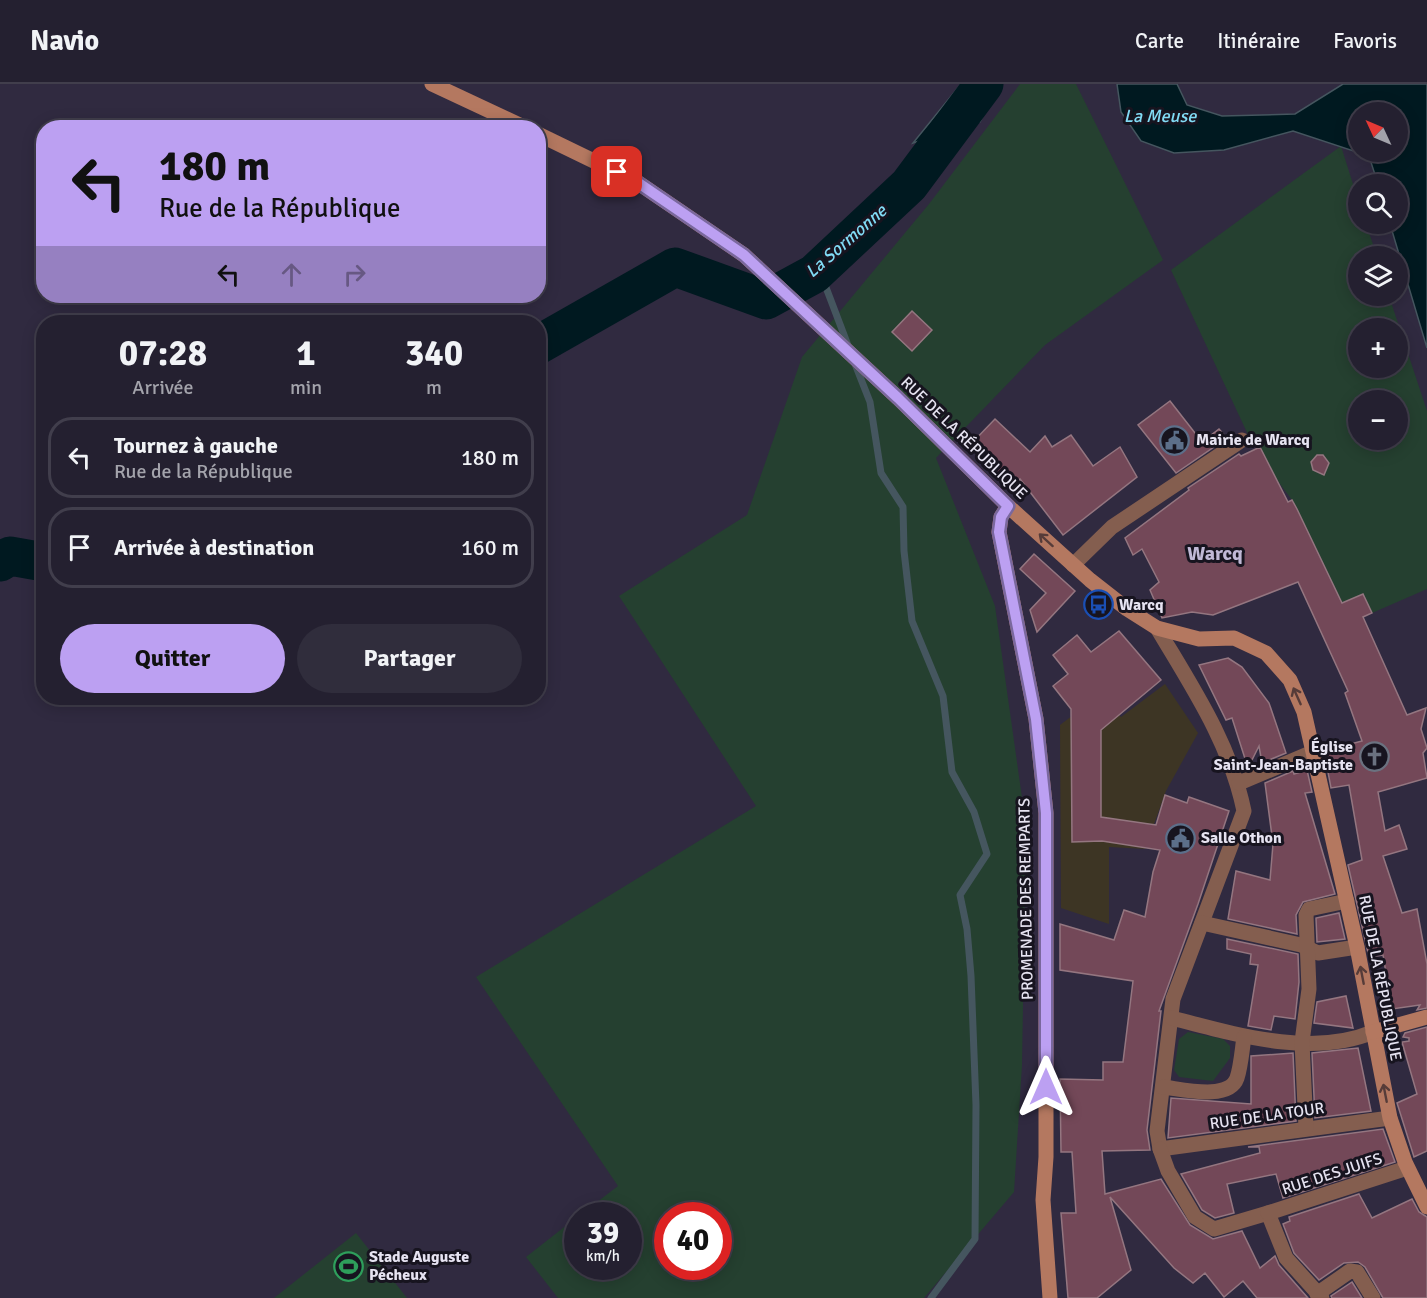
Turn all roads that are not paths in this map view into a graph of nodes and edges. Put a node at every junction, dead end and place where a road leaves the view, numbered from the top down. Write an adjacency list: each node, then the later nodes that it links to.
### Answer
1 (432, 84): 2 (main road)
2 (508, 120)
3 (546, 138): 5 (main road, RUE DE LA RÉPUBLIQUE)
4 (1242, 440): 6 (street)
5 (1008, 506): 6 (main road, RUE DE LA RÉPUBLIQUE, one-way to 5); 27 (main road, PROMENADE DES REMPARTS)
6 (1073, 565): 7 (main road, RUE DE LA RÉPUBLIQUE)
7 (1157, 628): 8 (main road, RUE DE LA RÉPUBLIQUE, one-way to 7); 9 (street)
8 (1313, 752): 9 (street); 10 (main road, RUE DE LA RÉPUBLIQUE)
9 (1239, 783): 11 (street)
10 (1347, 902): 12 (main road, RUE DE LA RÉPUBLIQUE); 13 (street)
11 (1202, 923): 13 (street); 15 (street)
12 (1357, 947): 13 (street); 16 (main road, RUE DE LA RÉPUBLIQUE, one-way to 12)
13 (1309, 949): 18 (street)
14 (1427, 1017): 16 (main road)
15 (1172, 1018): 17 (street); 19 (street)
16 (1373, 1032): 18 (street); 20 (main road, RUE DE LA RÉPUBLIQUE, one-way to 16)
17 (1244, 1037): 18 (street); 19 (street)
18 (1302, 1042): 21 (street)
19 (1163, 1087): 22 (street)
20 (1390, 1118): 21 (street, RUE DE LA TOUR); 23 (main road, RUE DE LA RÉPUBLIQUE)
21 (1306, 1128): 22 (street, RUE DE LA TOUR)
22 (1159, 1144): 25 (street, RUE DES JUIFS)
23 (1407, 1168): 24 (main road, RUE DE LA RÉPUBLIQUE); 25 (street, RUE DES JUIFS)
24 (1427, 1207)
25 (1268, 1214): 26 (street)
26 (1319, 1296): 28 (street)
27 (1050, 1298)
28 (1373, 1298)

